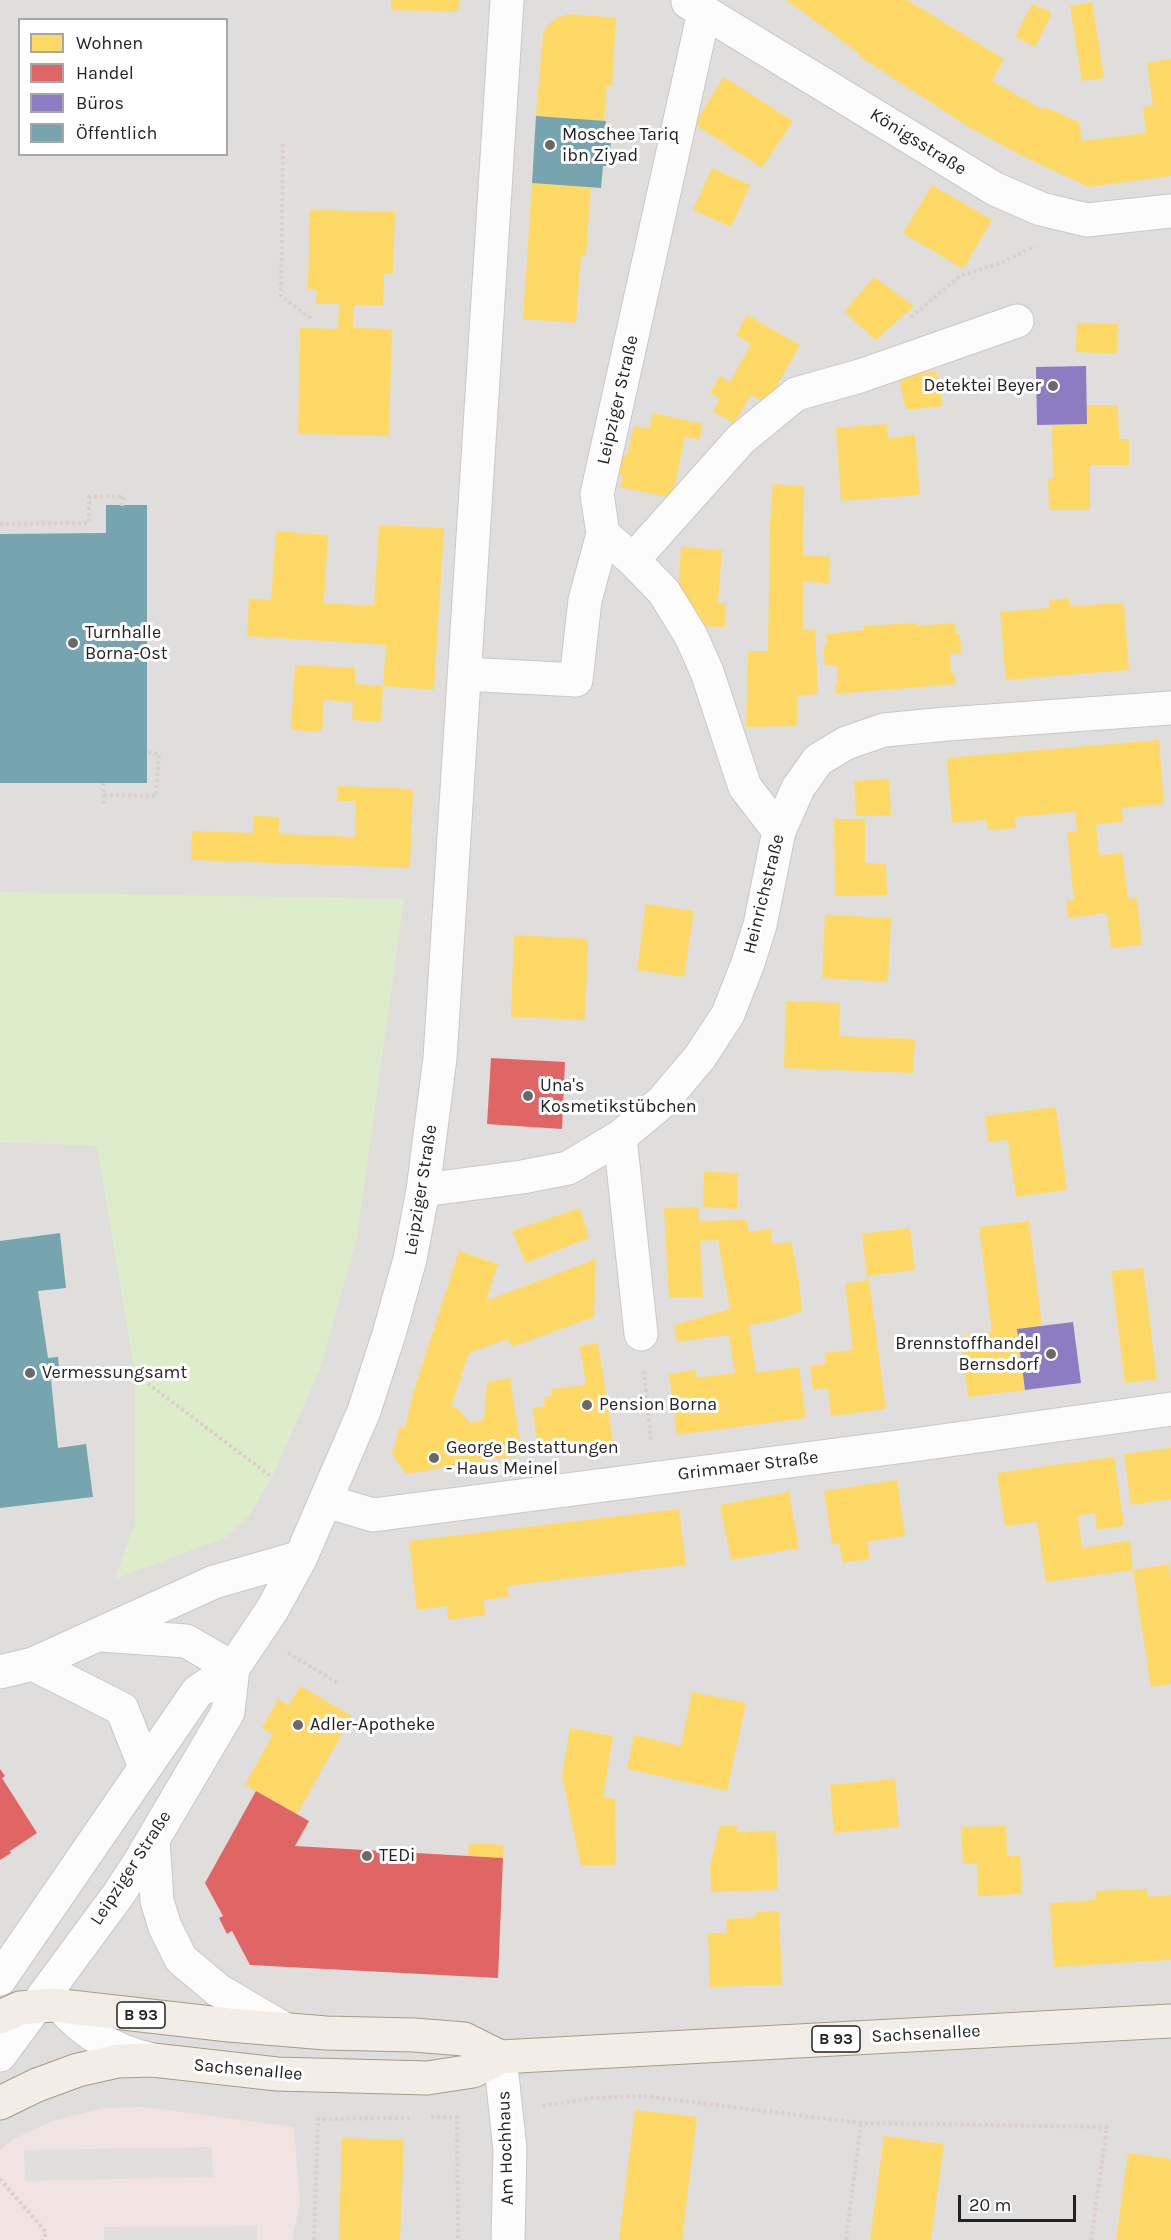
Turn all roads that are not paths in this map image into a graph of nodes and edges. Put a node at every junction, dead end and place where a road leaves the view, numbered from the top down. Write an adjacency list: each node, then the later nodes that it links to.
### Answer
1 (507, 0): 7 (street, Leipziger Straße)
2 (695, 6): 3 (street, Königsstraße); 5 (street, Leipziger Straße)
3 (1171, 211)
4 (1017, 321): 6 (street)
5 (603, 534): 6 (street); 7 (street, Leipziger Straße)
6 (633, 560): 9 (street)
7 (465, 674): 11 (street, Leipziger Straße)
8 (1171, 708): 9 (street, Heinrichstraße)
9 (778, 831): 10 (street, Heinrichstraße)
10 (620, 1137): 11 (street, Heinrichstraße); 12 (street)
11 (423, 1190): 14 (street, Leipziger Straße)
12 (641, 1334)
13 (1171, 1409): 14 (street, Grimmaer Straße)
14 (326, 1501): 15 (street, Leipziger Straße)
15 (301, 1557): 16 (street); 18 (street, Leipziger Straße)
16 (98, 1635): 17 (street); 18 (street)
17 (33, 1664): 19 (street); 20 (street)
18 (233, 1668): 20 (street, Leipziger Straße); 21 (street, Leipziger Straße)
19 (0, 1672)
20 (145, 1767): 22 (street, Leipziger Straße)
21 (153, 1839): 24 (street, Leipziger Straße); 27 (street)
22 (30, 1938): 23 (street, Leipziger Straße); 24 (street, B 93)
23 (0, 1979)
24 (48, 2000): 25 (main road, Sachsenallee / B 93); 27 (main road, Sachsenallee / B 93); 28 (street, Leipziger Straße); 30 (street, B 93)
25 (0, 2017)
26 (1171, 2021): 29 (main road, Sachsenallee / B 93)
27 (284, 2029): 29 (main road, Sachsenallee / B 93)
28 (0, 2055)
29 (500, 2057): 30 (main road, Sachsenallee / B 93); 32 (street, Am Hochhaus)
30 (153, 2060): 31 (main road, Sachsenallee / B 93)
31 (0, 2103)
32 (507, 2240)

